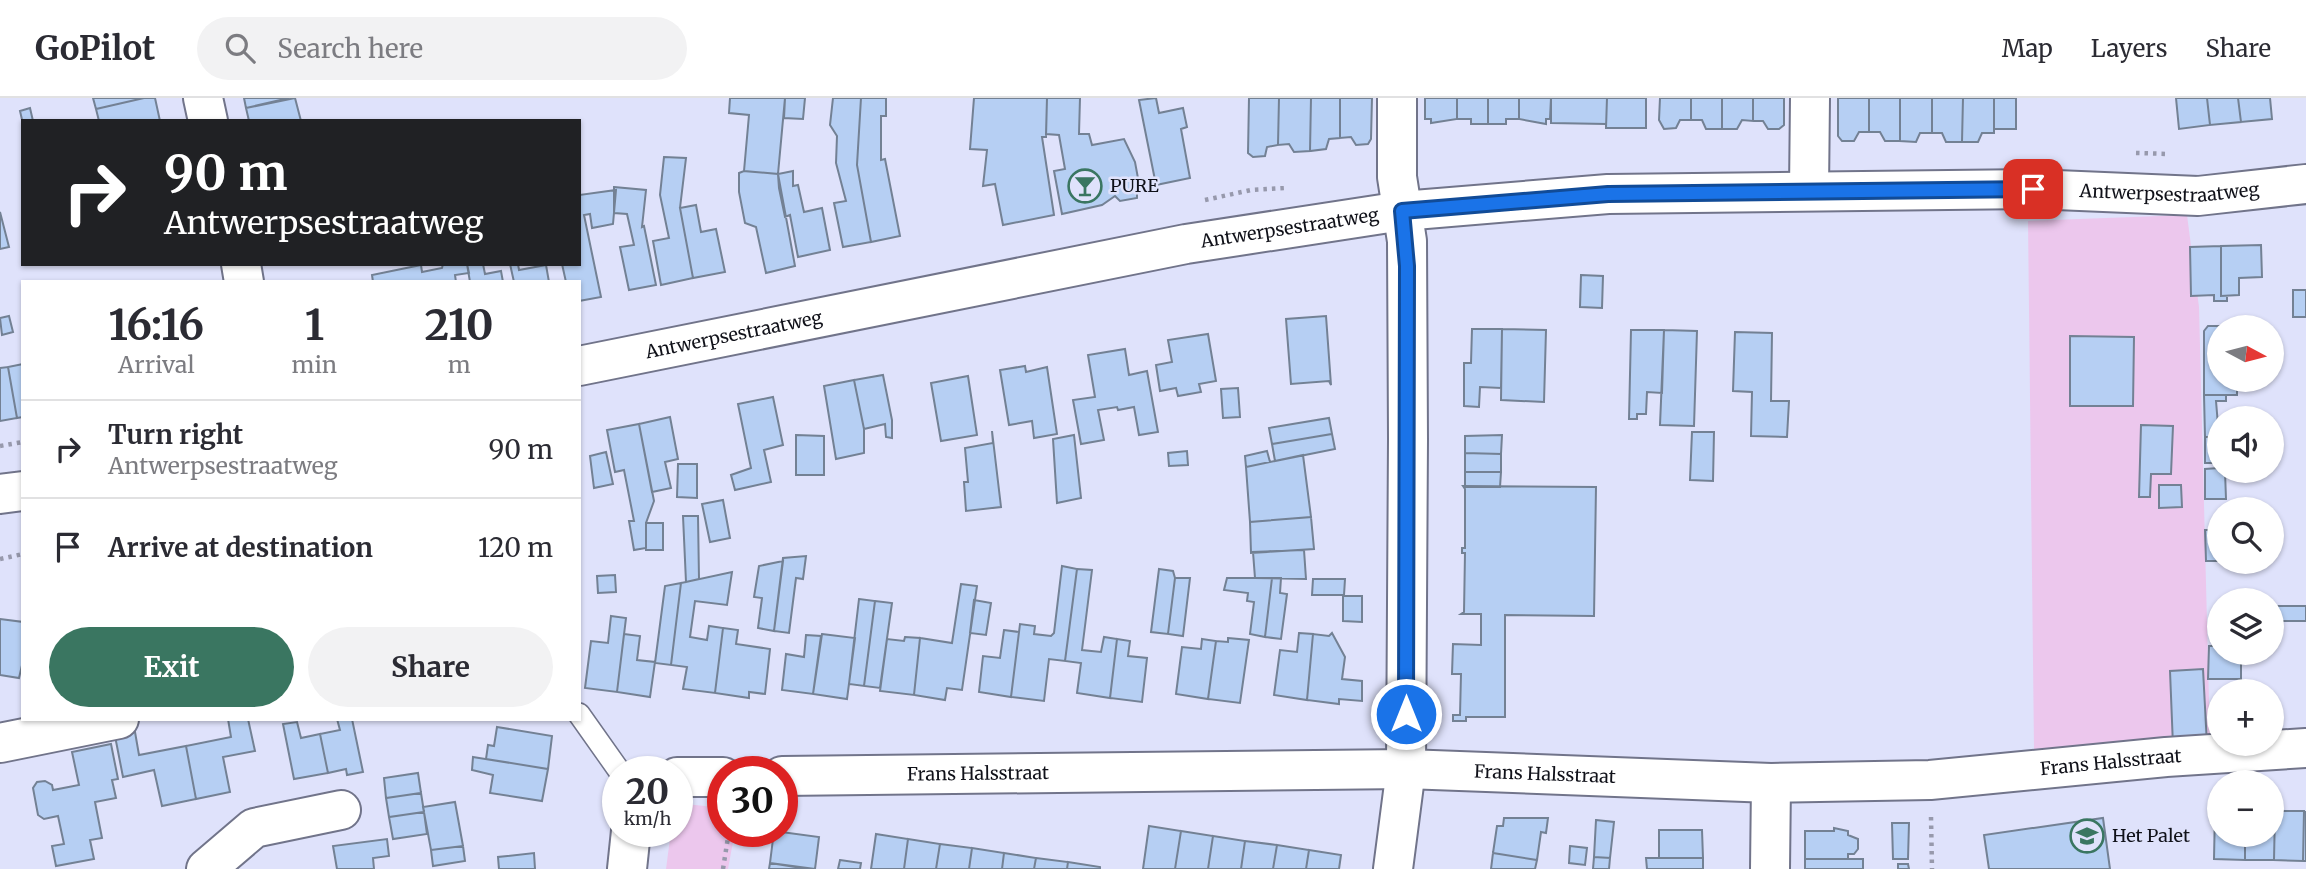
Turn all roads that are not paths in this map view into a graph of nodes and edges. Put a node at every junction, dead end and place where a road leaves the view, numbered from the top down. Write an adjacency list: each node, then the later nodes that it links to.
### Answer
1 (203, 98): 4 (street)
2 (1397, 98): 7 (street)
3 (1810, 98): 6 (street)
4 (208, 119)
5 (2306, 184): 6 (street, Antwerpsestraatweg)
6 (1809, 190): 7 (street, Antwerpsestraatweg)
7 (1402, 211): 8 (street, Antwerpsestraatweg); 16 (street)
8 (581, 366)
9 (21, 491): 10 (street)
10 (0, 494)
11 (581, 717): 15 (lane)
12 (109, 721): 13 (street)
13 (0, 743)
14 (2306, 748): 18 (street, Frans Halsstraat)
15 (609, 756)
16 (1406, 769): 17 (street, Frans Halsstraat); 18 (street, Frans Halsstraat); 23 (street)
17 (798, 776)
18 (1771, 783): 24 (street)
19 (341, 810): 21 (street)
20 (629, 847): 22 (street)
21 (206, 869)
22 (627, 869)
23 (1393, 869)
24 (1770, 869)

